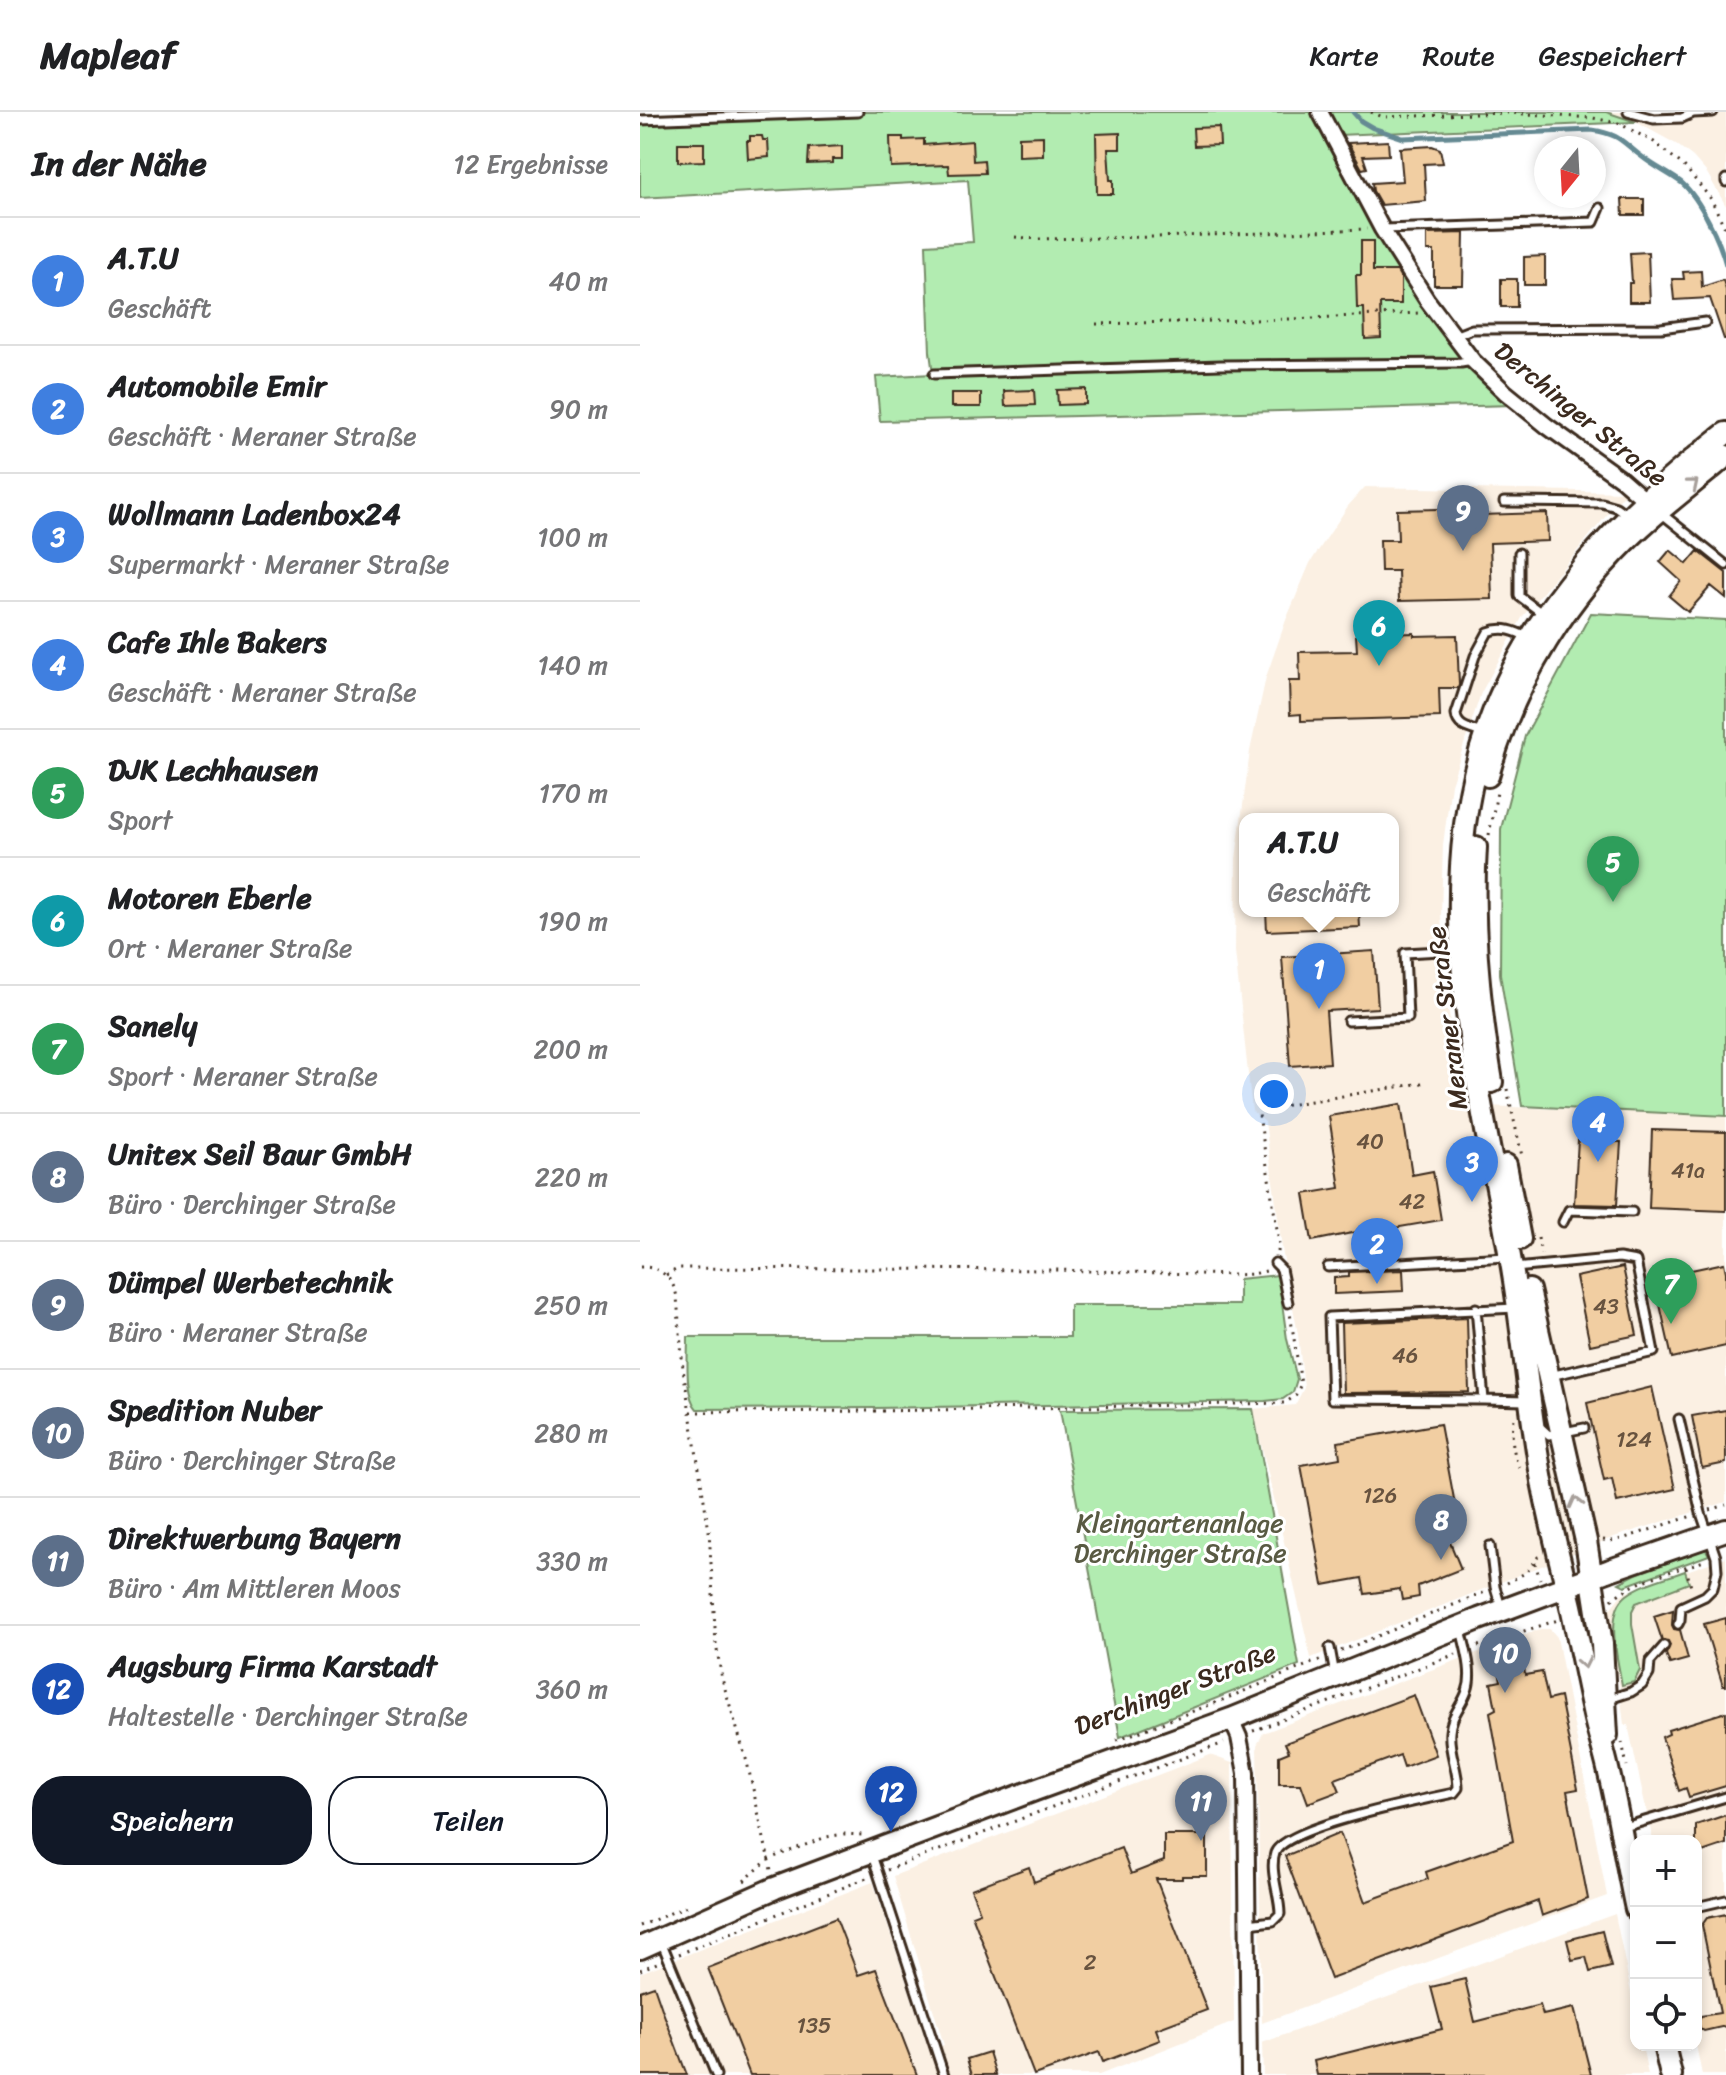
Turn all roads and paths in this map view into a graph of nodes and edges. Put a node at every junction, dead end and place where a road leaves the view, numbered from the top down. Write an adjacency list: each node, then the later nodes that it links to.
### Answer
1 (858, 112): 6 (lane)
2 (1320, 112): 8 (street, Derchinger Straße)
3 (1371, 112): 9 (path)
4 (1628, 112): 5 (lane)
5 (1713, 112)
6 (640, 120)
7 (1600, 208): 8 (lane)
8 (1382, 229): 10 (path); 11 (street, Derchinger Straße)
9 (1726, 230)
10 (1015, 237)
11 (1432, 308): 13 (path); 14 (street, Derchinger Straße)
12 (1705, 322): 14 (lane)
13 (1096, 324)
14 (1454, 336): 15 (street, Derchinger Straße)
15 (1473, 361): 16 (lane); 20 (street, Derchinger Straße)
16 (934, 374)
17 (1726, 433): 20 (main road, Meraner Straße)
18 (1726, 456): 20 (main road, Meraner Straße, one-way to 18)
19 (1504, 502): 21 (lane)
20 (1652, 505): 21 (main road, Meraner Straße); 23 (lane)
21 (1633, 523): 24 (main road, Meraner Straße)
22 (1519, 553): 24 (lane)
23 (1726, 565)
24 (1551, 620): 25 (main road, Meraner Straße)
25 (1536, 643): 26 (main road, Meraner Straße); 26 (lane)
26 (1493, 736): 29 (main road, Meraner Straße); 38 (main road, Meraner Straße)
27 (1498, 790): 28 (path)
28 (1488, 847)
29 (1461, 950): 30 (lane); 38 (main road, Meraner Straße)
30 (1348, 1021)
31 (1428, 1082): 37 (path)
32 (1507, 1089): 33 (path, Meraner Straße)
33 (1524, 1166)
34 (1632, 1212): 35 (lane)
35 (1563, 1222)
36 (1538, 1236): 38 (path)
37 (1275, 1263): 41 (path); 42 (lane)
38 (1522, 1264): 40 (lane); 43 (main road, Meraner Straße); 45 (lane)
39 (640, 1267): 41 (path)
40 (1328, 1267)
41 (666, 1275): 47 (path)
42 (1288, 1303): 47 (path)
43 (1525, 1307): 44 (lane); 45 (main road, Meraner Straße)
44 (1476, 1308): 46 (lane); 46 (lane)
45 (1537, 1375): 48 (main road, Meraner Straße); 51 (main road, Meraner Straße)
46 (1484, 1400): 48 (lane)
47 (690, 1412): 81 (path)
48 (1520, 1416): 51 (lane); 52 (path); 58 (main road, Meraner Straße)
49 (1679, 1419): 54 (lane)
50 (1584, 1428): 51 (lane)
51 (1560, 1433): 56 (main road, Meraner Straße, one-way to 51)
52 (1526, 1481)
53 (1726, 1505): 54 (path)
54 (1701, 1513): 55 (lane); 56 (path)
55 (1717, 1533): 59 (lane); 61 (main road, Derchinger Straße)
56 (1586, 1541): 61 (main road, Meraner Straße)
57 (1490, 1546): 62 (lane)
58 (1545, 1553): 62 (path, Derchinger Straße); 63 (main road, Meraner Straße)
59 (1716, 1557): 60 (path); 65 (lane)
60 (1686, 1568): 64 (path); 65 (path)
61 (1592, 1578): 63 (main road, Derchinger Straße); 74 (main road, Meraner Straße)
62 (1495, 1587): 66 (lane); 72 (path, Derchinger Straße)
63 (1567, 1587): 66 (main road, Derchinger Straße); 77 (main road, Meraner Straße, one-way to 77)
64 (1612, 1598)
65 (1695, 1601): 68 (lane)
66 (1502, 1610): 69 (main road, Derchinger Straße)
67 (1548, 1622): 71 (path)
68 (1678, 1624)
69 (1461, 1627): 71 (lane); 73 (main road, Derchinger Straße)
70 (1664, 1646): 74 (lane)
71 (1466, 1650): 75 (path); 89 (lane)
72 (1330, 1652): 73 (lane); 76 (path, Derchinger Straße)
73 (1335, 1677): 75 (main road, Derchinger Straße)
74 (1606, 1699): 77 (main road, Meraner Straße)
75 (1235, 1728): 80 (main road, Derchinger Straße); 82 (path); 89 (street)
76 (1119, 1739)
77 (1608, 1767): 79 (main road)
78 (1726, 1797): 79 (lane)
79 (1621, 1828): 88 (main road)
80 (872, 1843): 81 (path); 82 (lane); 84 (main road, Derchinger Straße)
81 (769, 1859): 83 (path); 84 (path)
82 (879, 1873): 92 (path); 96 (lane)
83 (735, 1886)
84 (775, 1888): 92 (main road, Derchinger Straße)
85 (1726, 1900): 87 (lane)
86 (694, 1903): 90 (path)
87 (1702, 1906)
88 (1636, 1907)
89 (1248, 1924): 97 (street)
90 (640, 1926)
91 (640, 1948): 92 (main road, Derchinger Straße)
92 (663, 1949): 93 (path); 95 (lane)
93 (640, 1970)
94 (1665, 2051): 98 (main road)
95 (716, 2075)
96 (944, 2075)
97 (1249, 2075)
98 (1671, 2075)

